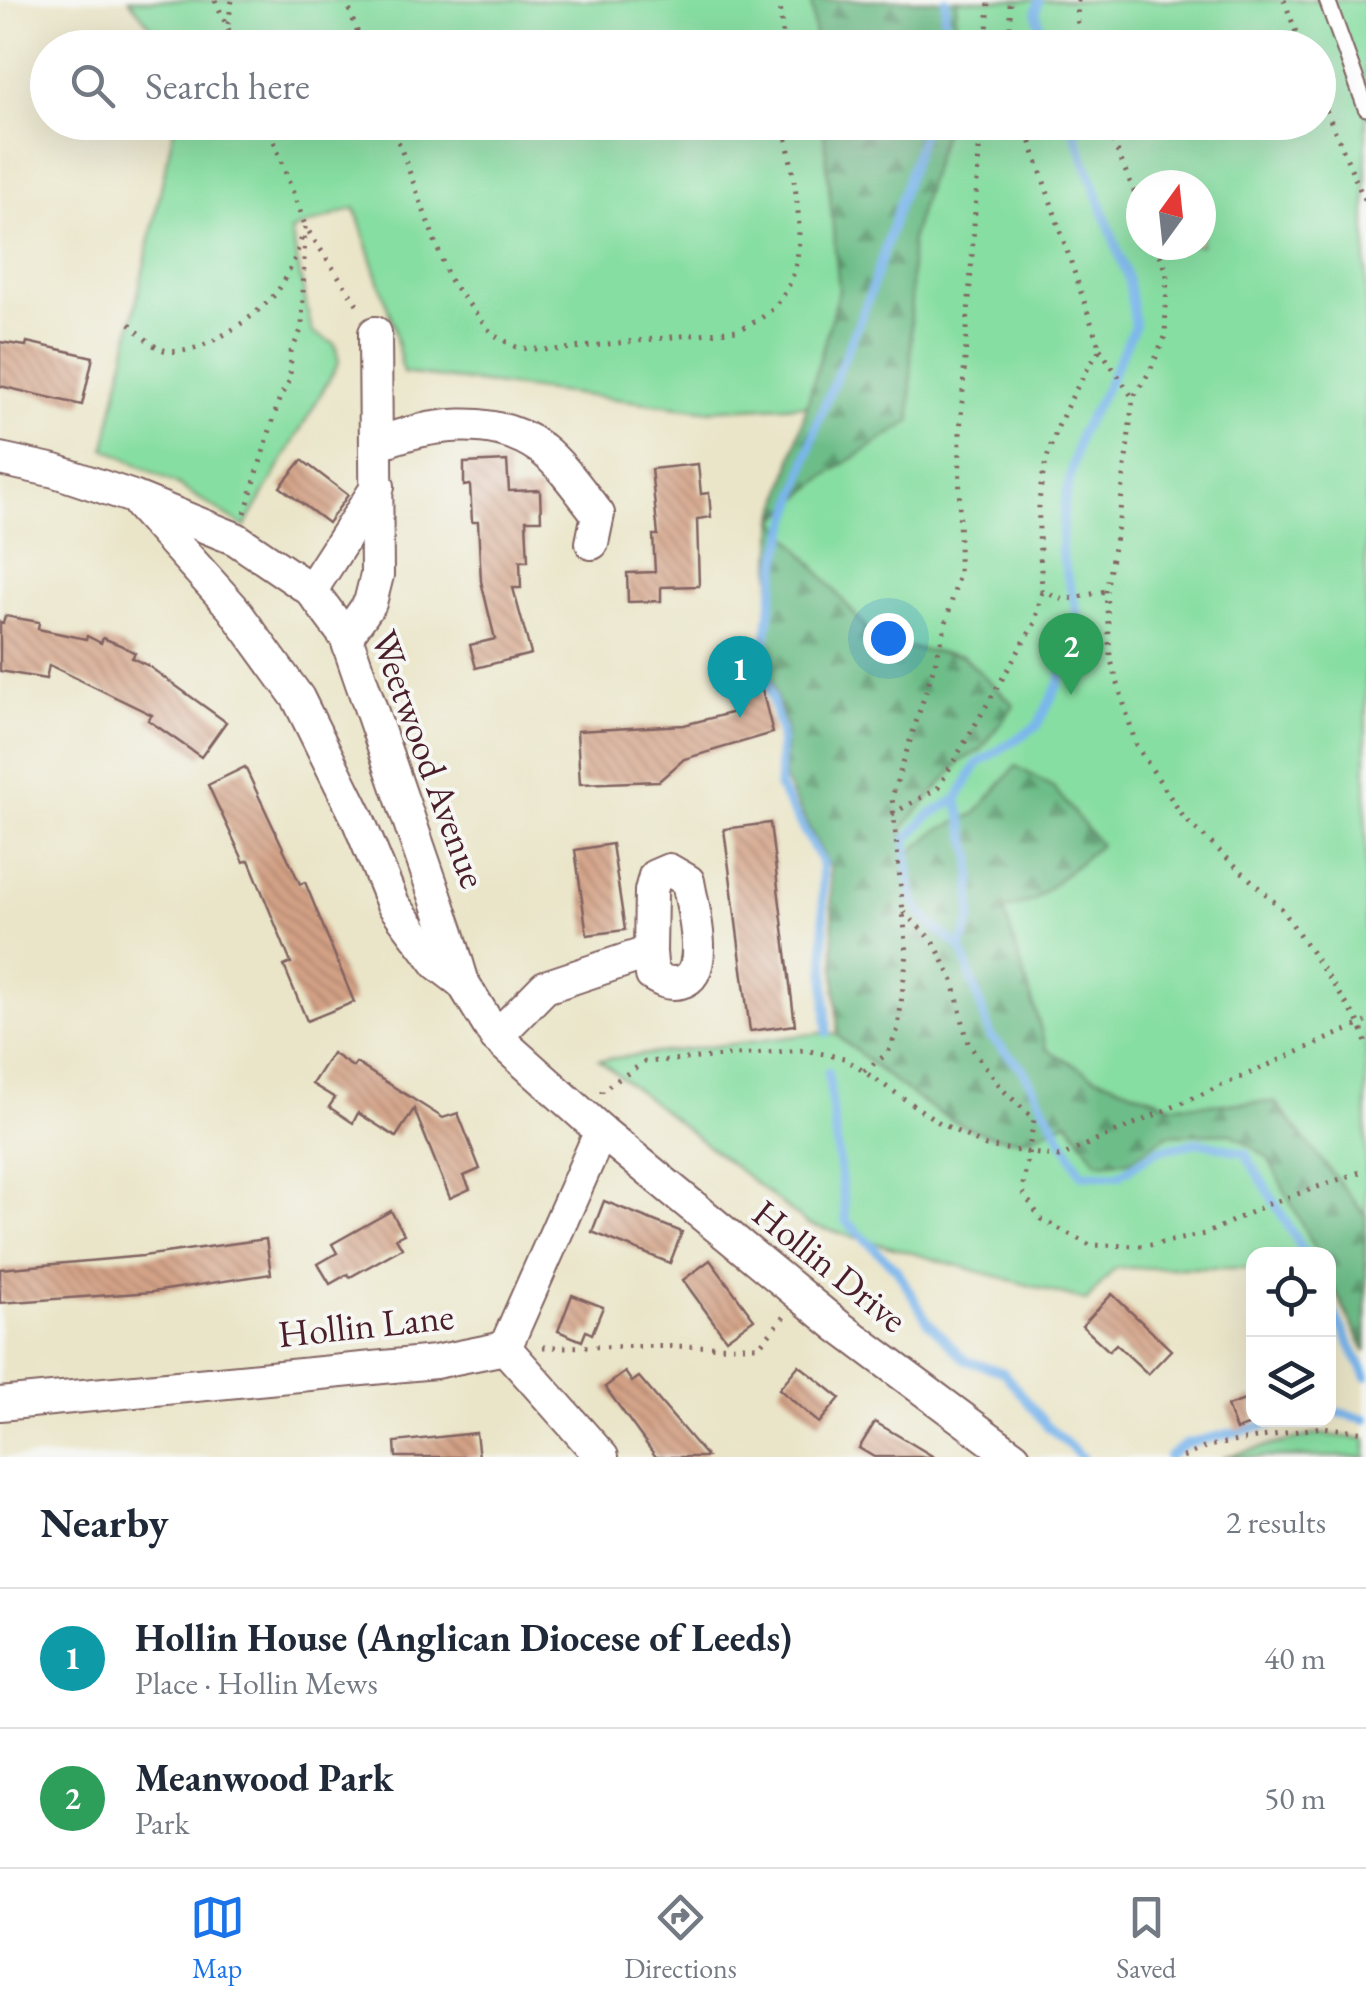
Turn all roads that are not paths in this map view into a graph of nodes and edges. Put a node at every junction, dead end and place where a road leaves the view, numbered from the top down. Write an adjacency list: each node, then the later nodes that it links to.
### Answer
1 (1326, 0): 2 (lane)
2 (1366, 108)
3 (375, 333): 4 (street)
4 (377, 444): 6 (street); 8 (street)
5 (0, 460): 7 (street, Weetwood Avenue)
6 (378, 486): 9 (street); 10 (street)
7 (133, 498): 9 (street, Weetwood Avenue); 12 (street, Weetwood Avenue)
8 (592, 543)
9 (310, 590): 10 (street, Weetwood Avenue)
10 (346, 637): 12 (street, Weetwood Avenue)
11 (650, 952): 13 (street)
12 (462, 983): 13 (street, Weetwood Avenue)
13 (496, 1038): 14 (street, Weetwood Avenue)
14 (601, 1131): 15 (street, Hollin Lane); 18 (street, Hollin Drive)
15 (506, 1348): 16 (street, Hollin Lane); 17 (street)
16 (0, 1404)
17 (602, 1457)
18 (1014, 1457)

